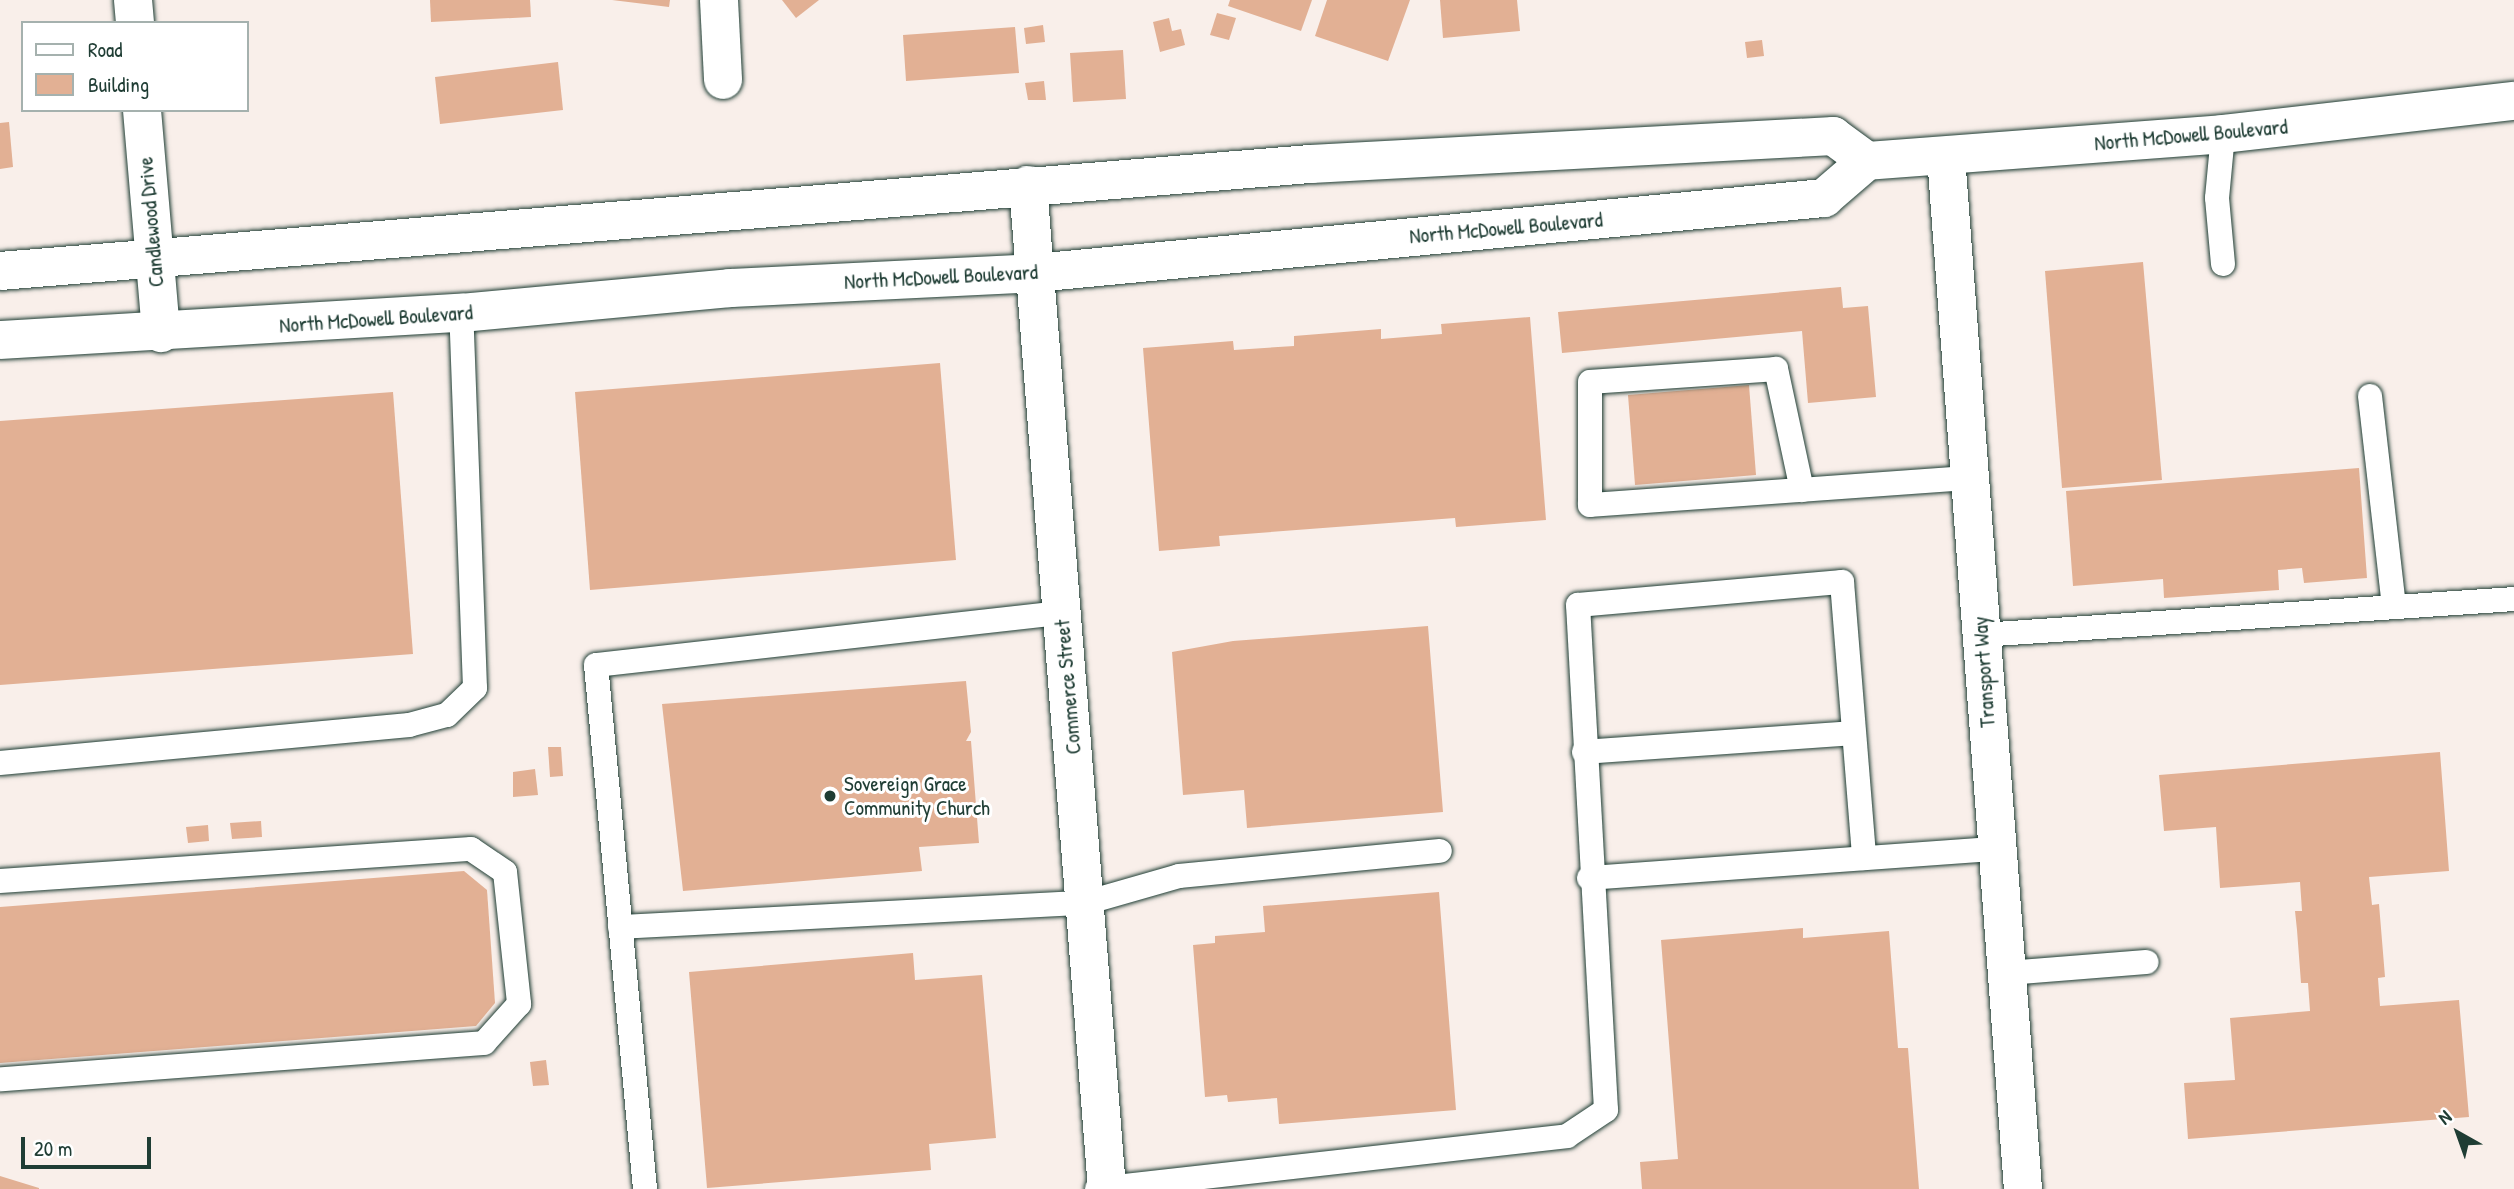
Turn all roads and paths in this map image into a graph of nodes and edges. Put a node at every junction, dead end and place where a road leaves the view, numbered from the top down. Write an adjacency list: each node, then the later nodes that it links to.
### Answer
1 (133, 0): 3 (main road)
2 (719, 0): 4 (main road)
3 (135, 21)
4 (723, 80)
5 (2514, 100): 7 (main road, North McDowell Boulevard)
6 (142, 112): 11 (main road, Candlewood Drive)
7 (2223, 134): 8 (main road, North McDowell Boulevard); 12 (lane)
8 (1946, 156): 9 (main road, North McDowell Boulevard); 19 (main road, Transport Way)
9 (1867, 161): 10 (main road); 14 (main road, North McDowell Boulevard)
10 (1028, 185): 11 (main road); 14 (main road, Commerce Street)
11 (155, 261): 13 (main road); 16 (main road, Candlewood Drive)
12 (2223, 264)
13 (0, 271)
14 (1035, 272): 15 (main road, North McDowell Boulevard); 23 (main road, Commerce Street)
15 (461, 313): 16 (main road, North McDowell Boulevard); 27 (lane)
16 (161, 333): 17 (main road, North McDowell Boulevard)
17 (0, 340)
18 (2370, 396): 22 (lane)
19 (1969, 478): 20 (lane); 24 (main road, Transport Way)
20 (1802, 490): 20 (lane)
21 (2514, 599): 22 (lane)
22 (2394, 607): 24 (lane)
23 (1062, 613): 33 (main road, Commerce Street); 34 (lane)
24 (1981, 635): 28 (main road, Transport Way)
25 (1853, 733): 26 (lane); 26 (lane); 30 (lane)
26 (1584, 752): 31 (lane)
27 (0, 763)
28 (1998, 849): 30 (lane); 36 (main road, Transport Way)
29 (1440, 851): 33 (lane)
30 (1864, 858): 31 (lane)
31 (1589, 878): 39 (lane)
32 (0, 881): 37 (lane)
33 (1085, 903): 34 (lane); 39 (main road, Commerce Street)
34 (620, 927): 38 (lane)
35 (2147, 962): 36 (lane)
36 (2007, 973): 40 (main road, Transport Way)
37 (0, 1079)
38 (645, 1189)
39 (1104, 1189)
40 (2023, 1189)

